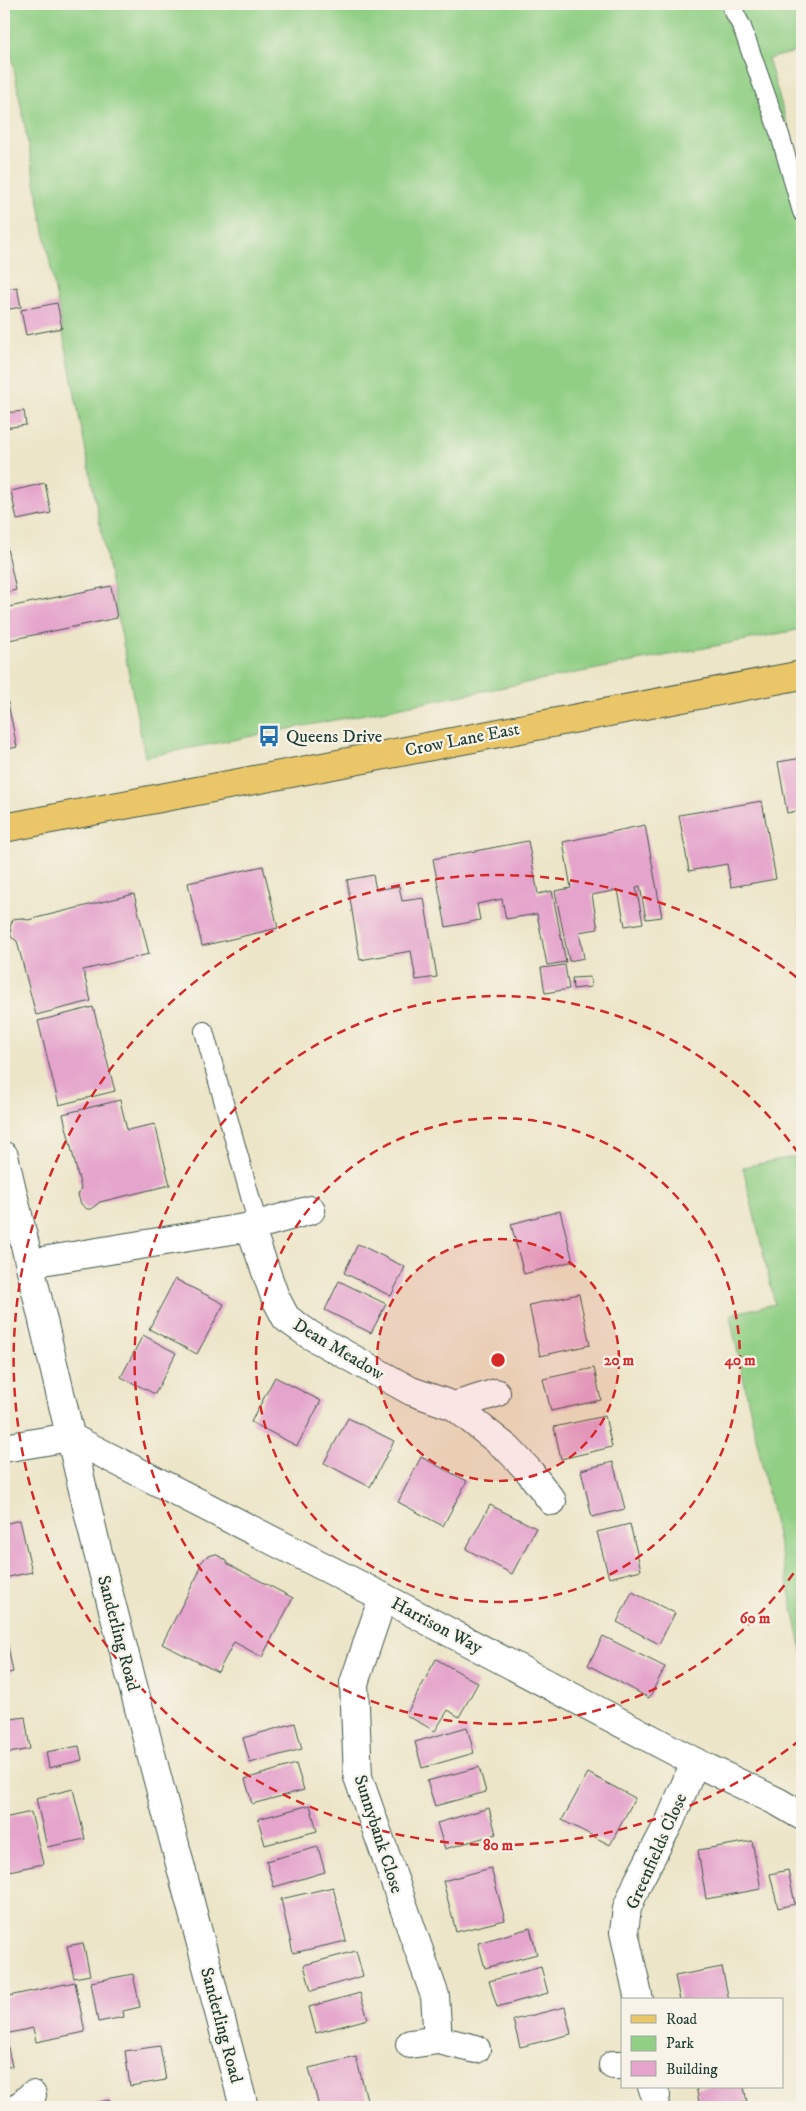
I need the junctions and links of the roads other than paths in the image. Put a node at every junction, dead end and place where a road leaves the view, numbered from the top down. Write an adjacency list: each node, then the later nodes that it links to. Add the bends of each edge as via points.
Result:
1 (730, 4): 2 (lane, via 742,27 780,135)
2 (802, 212)
3 (802, 675): 4 (main road, Crow Lane East)
4 (4, 828)
5 (204, 1031): 8 (lane)
6 (4, 1156): 9 (street, Sanderling Road)
7 (311, 1210): 8 (street)
8 (254, 1226): 9 (street); 11 (street, Dean Meadow, via 275,1297 286,1318 310,1336 411,1392)
9 (30, 1263): 12 (street, Sanderling Road)
10 (496, 1394): 11 (street)
11 (454, 1406): 14 (street, Dean Meadow, via 508,1450)
12 (70, 1437): 13 (street); 15 (street, Harrison Way); 22 (street, Sanderling Road)
13 (4, 1448)
14 (552, 1501)
15 (384, 1596): 16 (street, Harrison Way); 19 (street, Sunnybank Close, via 354,1683 358,1777 435,1996)
16 (695, 1762): 17 (street, Harrison Way); 18 (street, Greenfields Close, via 628,1908 624,1932)
17 (802, 1816)
18 (639, 1998)
19 (438, 2040): 20 (street); 21 (street)
20 (410, 2044)
21 (476, 2049)
22 (244, 2107)

